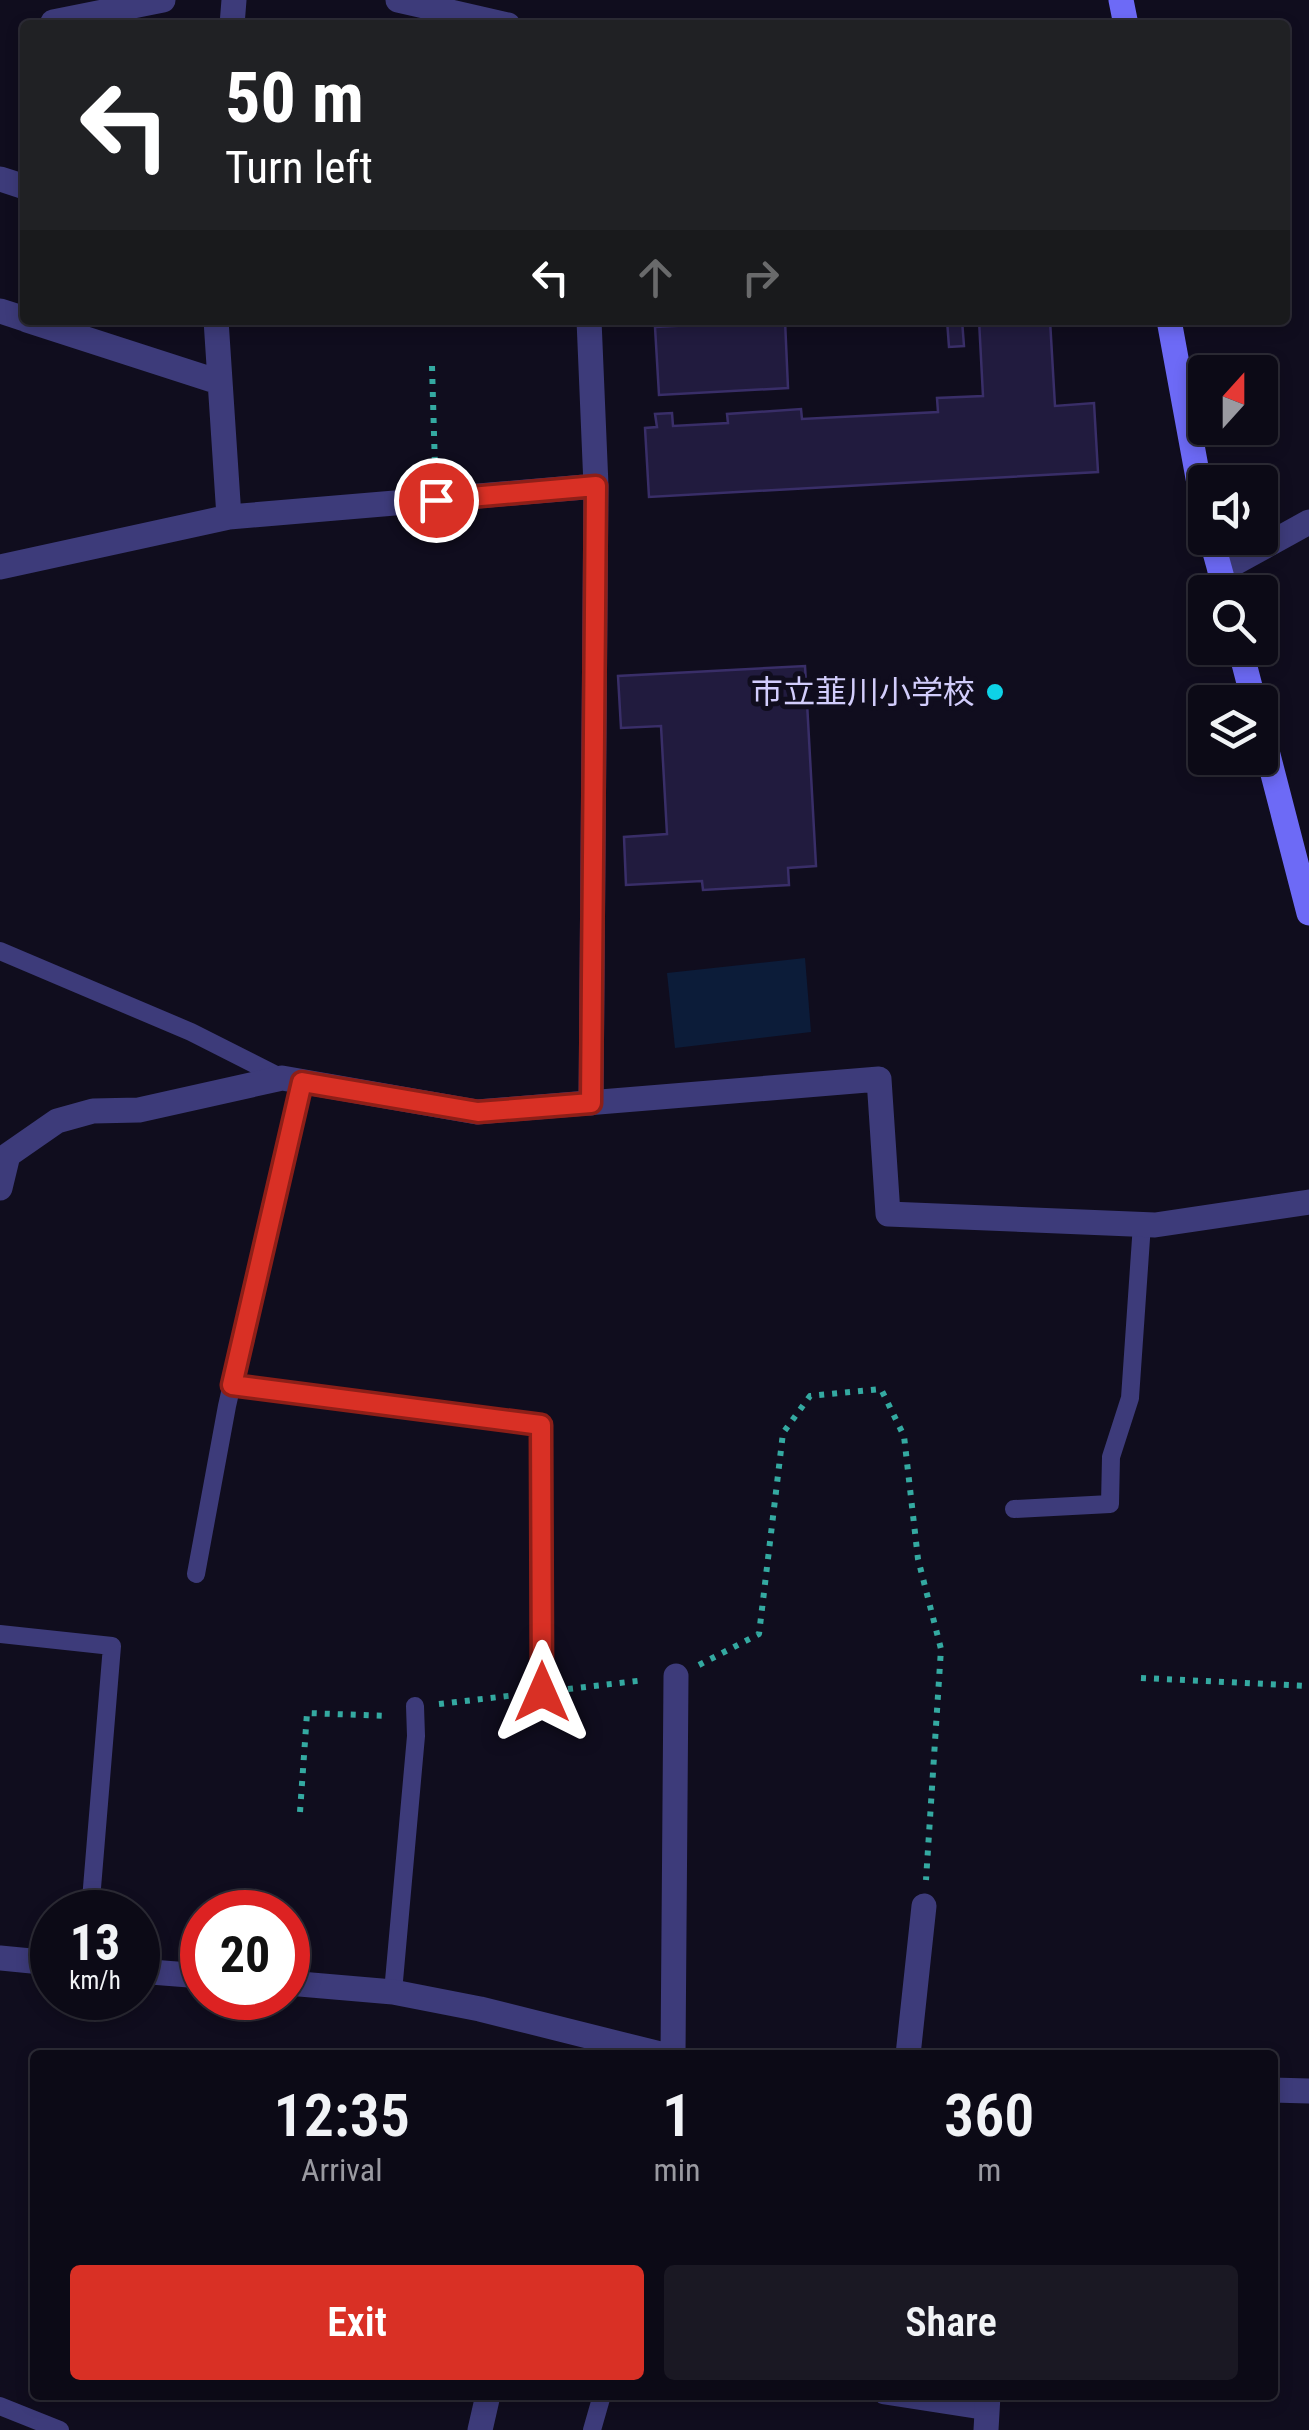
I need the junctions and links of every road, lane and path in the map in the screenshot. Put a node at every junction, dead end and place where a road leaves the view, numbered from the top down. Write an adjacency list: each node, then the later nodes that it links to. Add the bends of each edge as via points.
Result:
1 (163, 0): 3 (street)
2 (398, 0): 4 (street)
3 (63, 20)
4 (486, 20)
5 (42, 325): 10 (street)
6 (216, 325): 10 (street)
7 (590, 325): 12 (street)
8 (1171, 325): 11 (street)
9 (432, 366): 13 (path)
10 (219, 382): 14 (street)
11 (1196, 465)
12 (596, 486): 13 (street); 22 (street)
13 (436, 500): 14 (street)
14 (229, 517): 16 (street)
15 (1309, 522): 17 (street)
16 (0, 568)
17 (1233, 575)
18 (1273, 775): 19 (street)
19 (1309, 913)
20 (0, 952): 21 (lane)
21 (292, 1080): 22 (street, via 478,1112); 23 (street, via 57,1120 8,1154); 26 (lane)
22 (591, 1103): 25 (street, via 878,1079 888,1214)
23 (0, 1188)
24 (1309, 1202): 25 (street)
25 (1142, 1224): 27 (lane, via 1130,1398 1111,1458 1110,1504)
26 (232, 1385): 28 (lane); 33 (lane, via 541,1425)
27 (1014, 1509)
28 (196, 1574)
29 (0, 1634): 36 (lane, via 112,1646)
30 (676, 1676): 33 (path); 37 (path, via 759,1634 783,1433 810,1396 881,1388 904,1436 918,1559 941,1649); 44 (street)
31 (1141, 1678): 32 (path)
32 (1309, 1686)
33 (542, 1692): 34 (path)
34 (415, 1706): 35 (path, via 392,1716 307,1713); 41 (lane)
35 (300, 1812)
36 (92, 1890)
37 (924, 1906): 45 (street)
38 (0, 1958): 39 (street)
39 (30, 1961)
40 (310, 1985): 41 (street)
41 (393, 1992): 42 (street, via 480,2008)
42 (589, 2046): 43 (street)
43 (622, 2050)
44 (673, 2050)
45 (909, 2050)
46 (1278, 2090): 47 (street)
47 (1309, 2090)
48 (487, 2400): 54 (street)
49 (601, 2400): 55 (lane)
50 (914, 2400): 52 (lane)
51 (0, 2406): 53 (lane)
52 (987, 2412)
53 (60, 2430)
54 (480, 2430)
55 (592, 2430)

